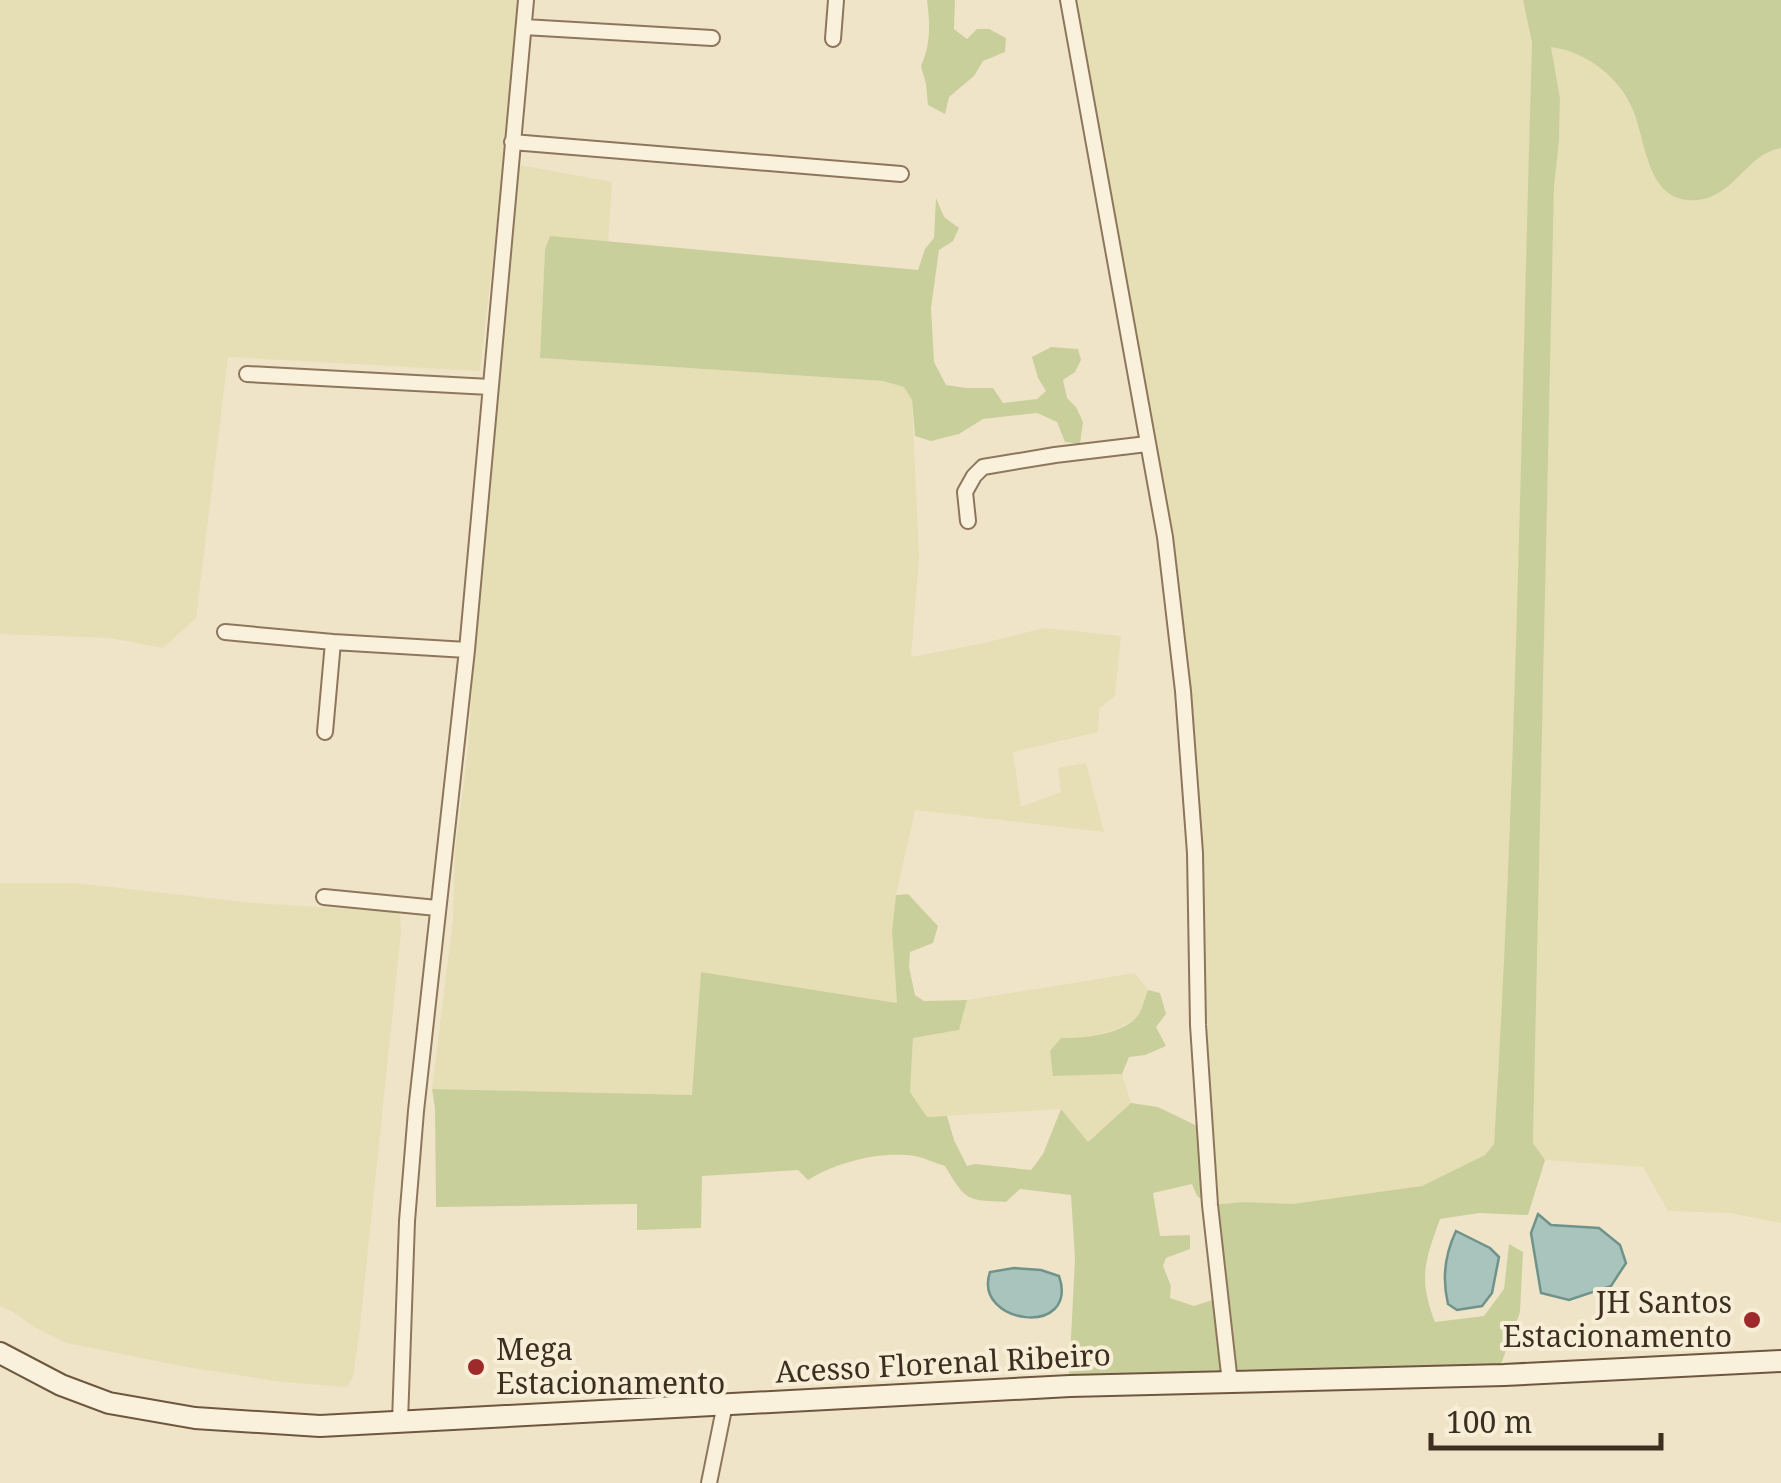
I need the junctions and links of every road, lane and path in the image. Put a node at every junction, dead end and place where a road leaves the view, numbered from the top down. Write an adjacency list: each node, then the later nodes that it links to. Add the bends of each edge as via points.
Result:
1 (526, 0): 4 (street)
2 (836, 0): 6 (street)
3 (1068, 0): 11 (street)
4 (524, 28): 5 (street); 7 (street)
5 (712, 38)
6 (834, 39)
7 (512, 142): 8 (street); 10 (street)
8 (901, 174)
9 (247, 374): 10 (street)
10 (490, 387): 15 (street)
11 (1147, 444): 12 (street, via 983,467 965,492); 21 (street, via 1184,690 1198,1026)
12 (968, 521)
13 (224, 632): 14 (street)
14 (333, 642): 15 (street); 16 (street)
15 (467, 650): 18 (street)
16 (324, 732)
17 (324, 897): 18 (street)
18 (437, 908): 23 (street, via 406,1221)
19 (0, 1353): 23 (street, Acesso Florenal Ribeiro, via 108,1404 320,1426)
20 (1781, 1361): 21 (street, Acesso Florenal Ribeiro)
21 (1230, 1383): 22 (street, Acesso Florenal Ribeiro)
22 (725, 1404): 23 (street, Acesso Florenal Ribeiro); 24 (street)
23 (400, 1422)
24 (709, 1483)

